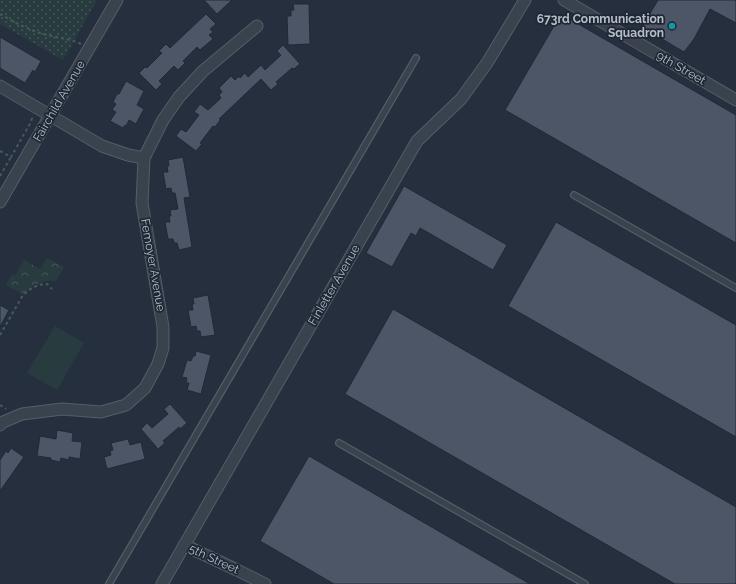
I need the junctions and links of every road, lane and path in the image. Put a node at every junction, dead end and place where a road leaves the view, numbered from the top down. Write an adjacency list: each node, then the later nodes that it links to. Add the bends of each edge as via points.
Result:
1 (117, 0): 6 (street, Fairchild Avenue)
2 (524, 0): 25 (street, Finletter Avenue, via 487,63 461,99 417,141)
3 (564, 0): 9 (street, 9th Street)
4 (0, 14): 6 (path, via 34,31 76,41)
5 (257, 26): 14 (street, Femoyer Avenue, via 204,71 179,97 163,120)
6 (89, 48): 11 (street, Fairchild Avenue)
7 (416, 58): 26 (lane)
8 (0, 86): 11 (street)
9 (736, 100)
10 (30, 114): 13 (path, via 31,122)
11 (51, 115): 14 (street, via 102,146); 17 (street, Fairchild Avenue)
12 (0, 151): 13 (path)
13 (11, 157): 15 (path)
14 (144, 158): 23 (street, Femoyer Avenue, via 142,203 163,328 163,348 158,364 145,388 126,405 100,412 62,409 22,414)
15 (0, 176)
16 (574, 195): 18 (lane)
17 (0, 202)
18 (736, 288)
19 (52, 289): 20 (path, via 47,284 41,284 23,295)
20 (0, 335)
21 (0, 406): 22 (path)
22 (7, 409)
23 (1, 422)
24 (339, 443): 29 (lane)
25 (184, 545): 27 (street, Finletter Avenue); 28 (street, 5th Street)
26 (109, 584)
27 (162, 584)
28 (265, 584)
29 (585, 584)

